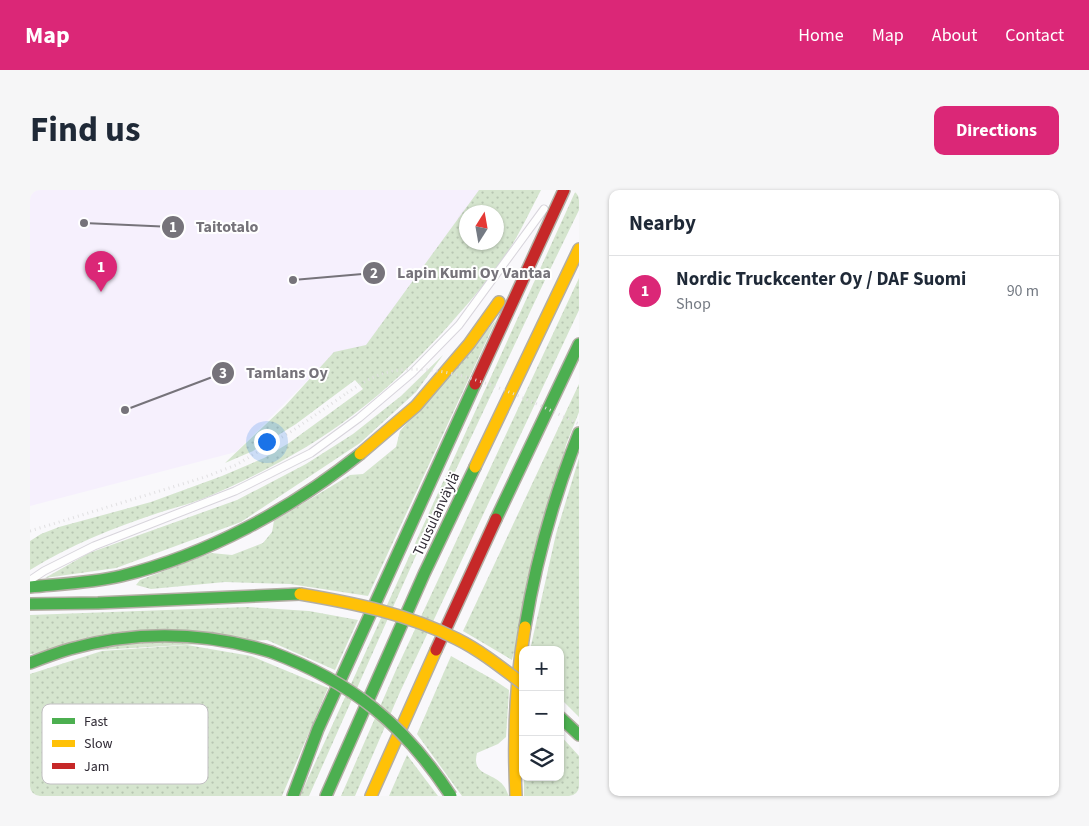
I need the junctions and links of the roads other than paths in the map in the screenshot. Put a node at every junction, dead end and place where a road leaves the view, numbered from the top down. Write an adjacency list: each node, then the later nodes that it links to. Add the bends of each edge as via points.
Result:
1 (557, 190): 3 (lane)
2 (564, 190): 5 (highway)
3 (551, 198)
4 (545, 206): 9 (lane, via 460,325 412,373 311,453 235,491 94,546)
5 (549, 222): 10 (highway, via 482,329 412,410 318,485 266,517 185,554 130,574); 16 (highway, via 318,728)
6 (579, 248): 17 (highway, Tuusulanväylä, via 424,574)
7 (579, 344): 18 (highway)
8 (579, 433): 20 (highway, via 558,488 535,571 519,671 514,772)
9 (30, 580)
10 (30, 587)
11 (30, 604): 13 (highway, bridge, via 300,594 354,603 408,618 458,639)
12 (30, 663): 19 (highway, bridge, via 68,649 159,635 191,635 252,645 318,672 383,715 410,742)
13 (519, 681)
14 (564, 721): 15 (highway)
15 (579, 735)
16 (293, 796)
17 (326, 796)
18 (371, 796)
19 (451, 796)
20 (516, 796)

